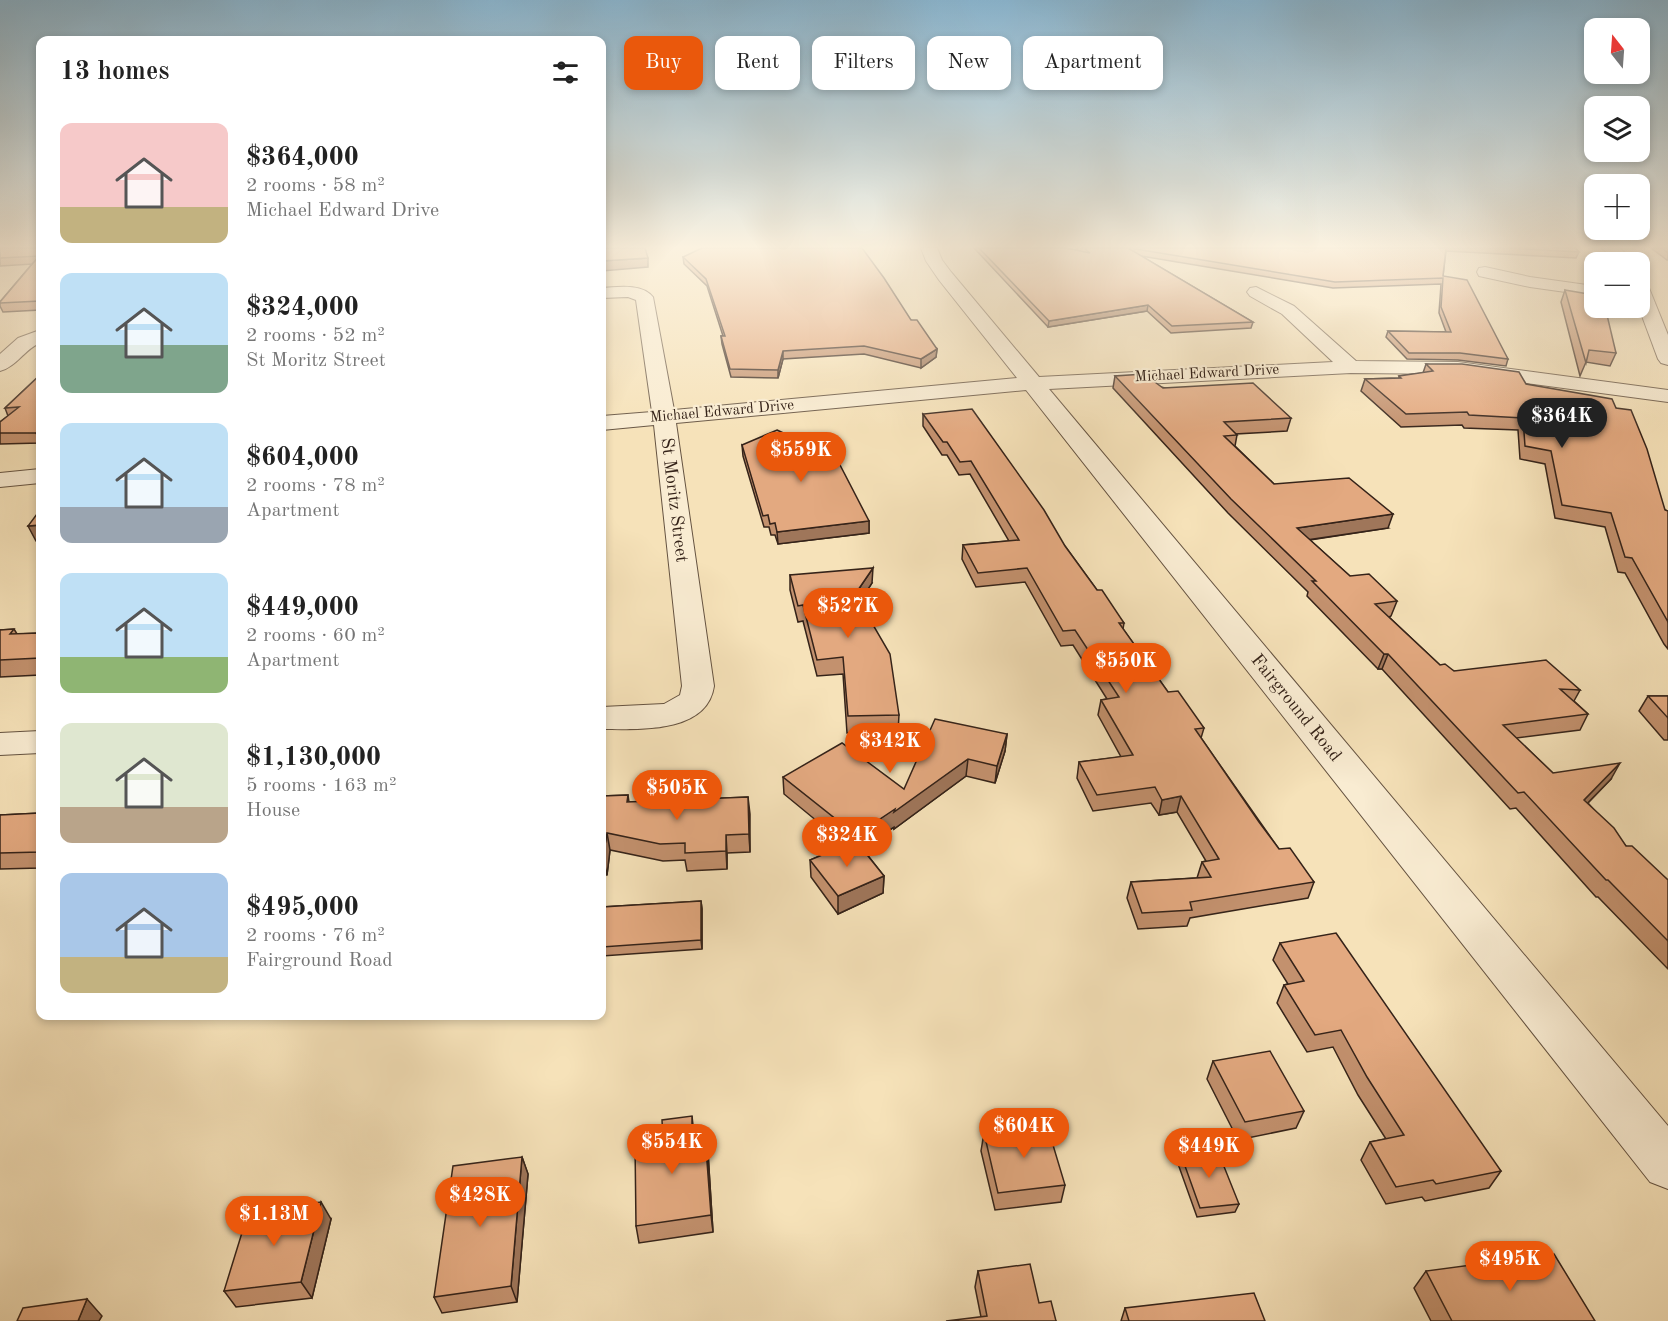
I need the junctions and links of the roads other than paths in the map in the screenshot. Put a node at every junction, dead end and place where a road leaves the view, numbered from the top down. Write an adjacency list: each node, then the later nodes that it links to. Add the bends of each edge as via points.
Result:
1 (646, 310): 11 (street, St Moritz Street)
2 (973, 310): 9 (street, Fairground Road)
3 (1287, 310): 8 (street)
4 (1650, 310): 6 (street)
5 (36, 337): 7 (street)
6 (1668, 359)
7 (0, 365)
8 (1351, 368): 9 (street, Michael Edward Drive); 10 (street, Michael Edward Drive, via 1458,368)
9 (1034, 384): 11 (street, Michael Edward Drive); 18 (street, Fairground Road)
10 (1668, 396)
11 (664, 418): 12 (street, Michael Edward Drive); 15 (street, St Moritz Street, via 698,686 695,699 686,708 661,715)
12 (606, 423)
13 (36, 476): 14 (street)
14 (0, 480)
15 (606, 718)
16 (36, 742): 17 (street)
17 (0, 744)
18 (1668, 1165)

